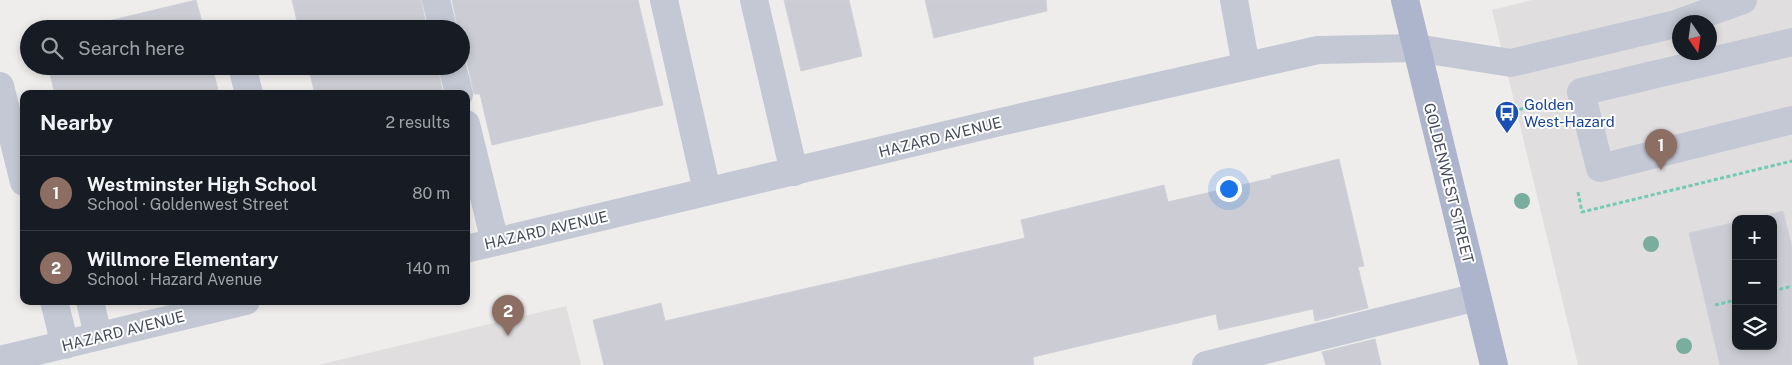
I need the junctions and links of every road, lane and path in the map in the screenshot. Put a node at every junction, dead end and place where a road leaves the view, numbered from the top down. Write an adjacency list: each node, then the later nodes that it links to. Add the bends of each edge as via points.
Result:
1 (436, 0): 8 (street)
2 (664, 0): 22 (street)
3 (754, 0): 21 (street)
4 (1234, 0): 12 (street)
5 (1405, 0): 11 (main road, GOLDENWEST STREET)
6 (1743, 0): 7 (street, HAZARD AVENUE)
7 (1702, 15)
8 (441, 20)
9 (1672, 25): 11 (street, HAZARD AVENUE, via 1511,63)
10 (1792, 42): 18 (street, via 1581,92 1600,168)
11 (1416, 48): 12 (street, HAZARD AVENUE, via 1318,50); 27 (main road, GOLDENWEST STREET)
12 (1246, 66): 21 (street, HAZARD AVENUE)
13 (244, 75): 16 (street)
14 (454, 75): 17 (street)
15 (0, 86): 20 (street)
16 (248, 90)
17 (458, 90)
18 (1792, 120)
19 (470, 141): 23 (street)
20 (20, 166)
21 (794, 172): 22 (street, HAZARD AVENUE)
22 (707, 191): 23 (street, HAZARD AVENUE)
23 (494, 242): 24 (street, HAZARD AVENUE)
24 (470, 248)
25 (1792, 286): 26 (path)
26 (1777, 290)
27 (1477, 297): 36 (street); 37 (main road, GOLDENWEST STREET)
28 (1732, 301): 32 (path)
29 (55, 305): 34 (street)
30 (91, 305): 33 (street)
31 (229, 305): 33 (street, HAZARD AVENUE)
32 (1715, 306)
33 (98, 336): 34 (street, HAZARD AVENUE)
34 (65, 345): 35 (street, HAZARD AVENUE)
35 (0, 360)
36 (1206, 365)
37 (1494, 365)

